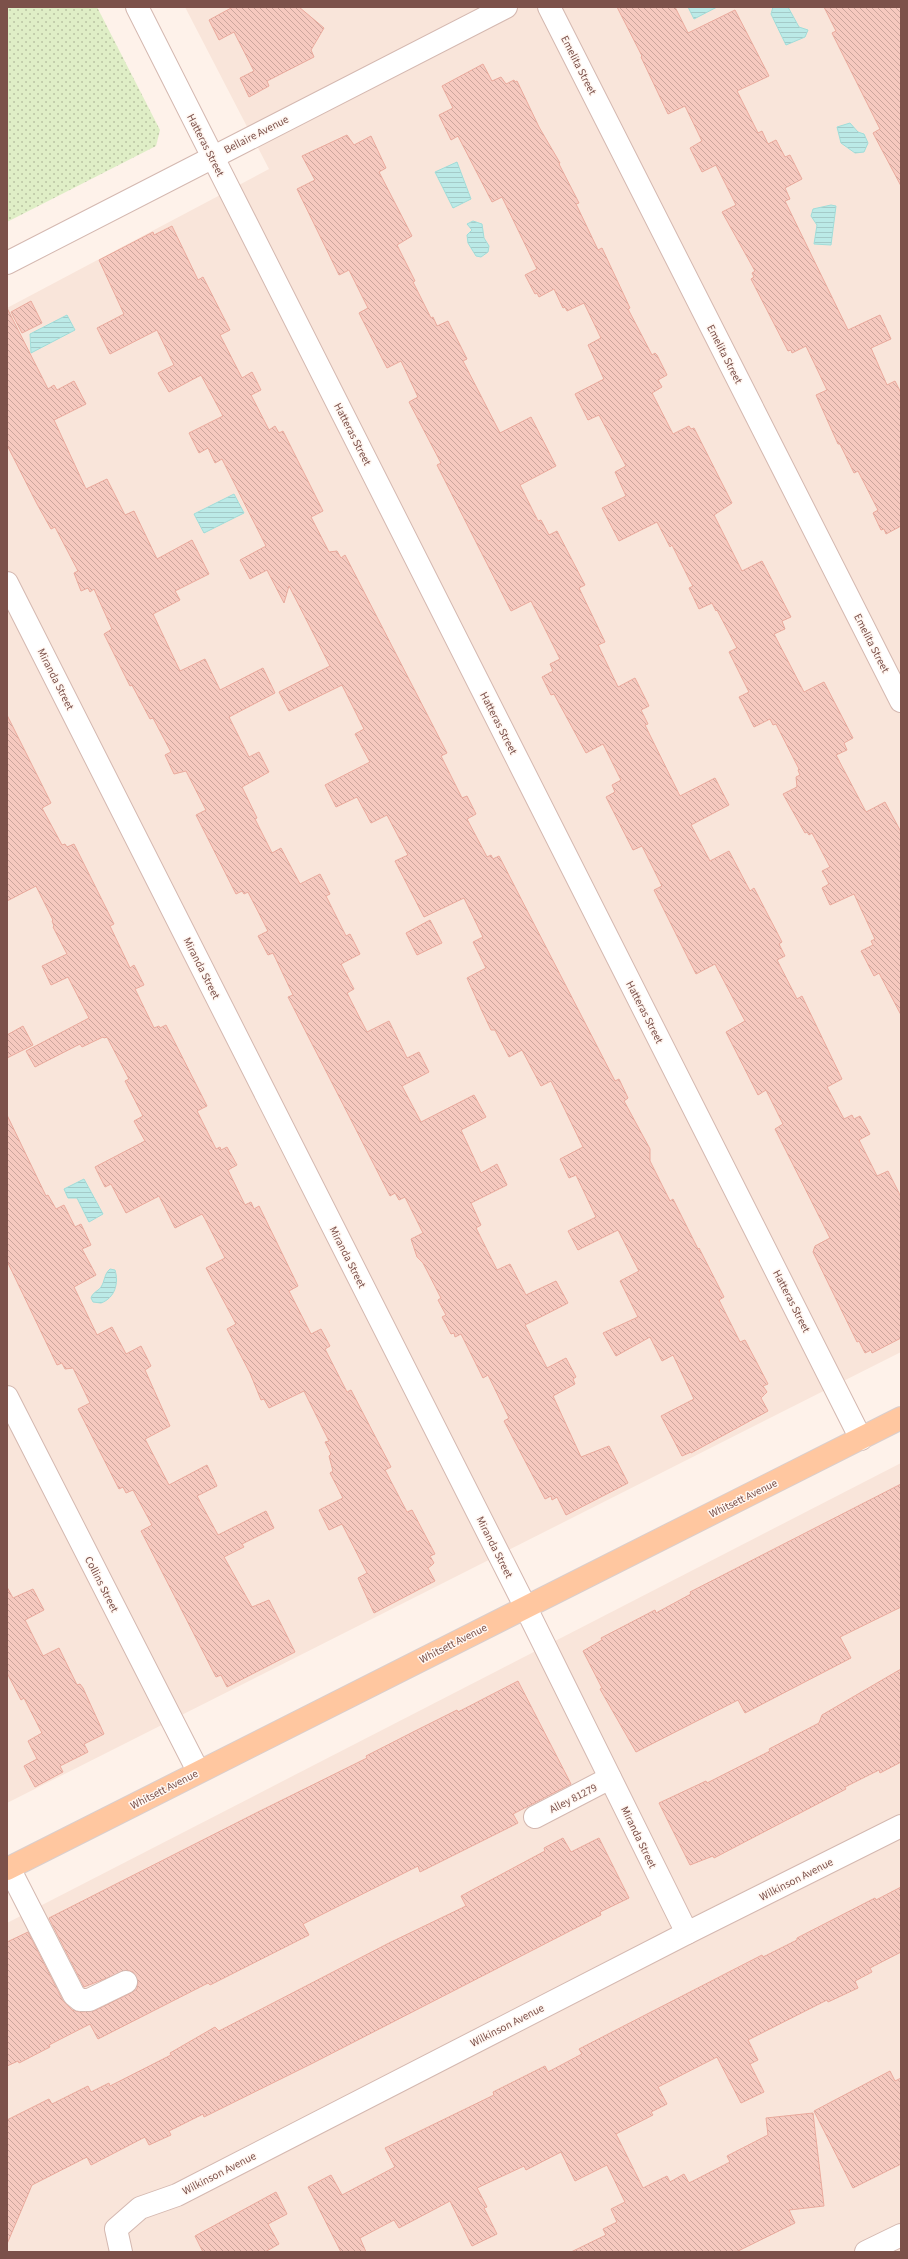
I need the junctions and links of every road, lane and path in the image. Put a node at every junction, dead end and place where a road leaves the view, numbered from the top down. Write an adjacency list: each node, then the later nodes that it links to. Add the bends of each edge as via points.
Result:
1 (137, 7): 4 (street, Hatteras Street)
2 (506, 7): 4 (street, Bellaire Avenue)
3 (549, 7): 7 (street, Emelita Street)
4 (212, 156): 5 (street, Bellaire Avenue); 10 (street, Hatteras Street)
5 (7, 263)
6 (7, 583): 11 (street, Miranda Street)
7 (901, 701)
8 (7, 1397): 12 (street, Collins Street)
9 (901, 1418): 10 (main road, Whitsett Avenue)
10 (862, 1439): 11 (main road, Whitsett Avenue)
11 (525, 1606): 12 (main road, Whitsett Avenue); 13 (street, Miranda Street)
12 (198, 1771): 16 (main road, Whitsett Avenue)
13 (610, 1778): 14 (street, Alley 81279); 17 (street, Miranda Street)
14 (535, 1817)
15 (901, 1826): 17 (street, Wilkinson Avenue)
16 (8, 1869): 18 (street, via 74,1995 80,2000 89,2000)
17 (687, 1933): 20 (street, Wilkinson Avenue, via 177,2195 140,2208 116,2229)
18 (126, 1982)
19 (901, 2235): 21 (street)
20 (121, 2252)
21 (866, 2252)

